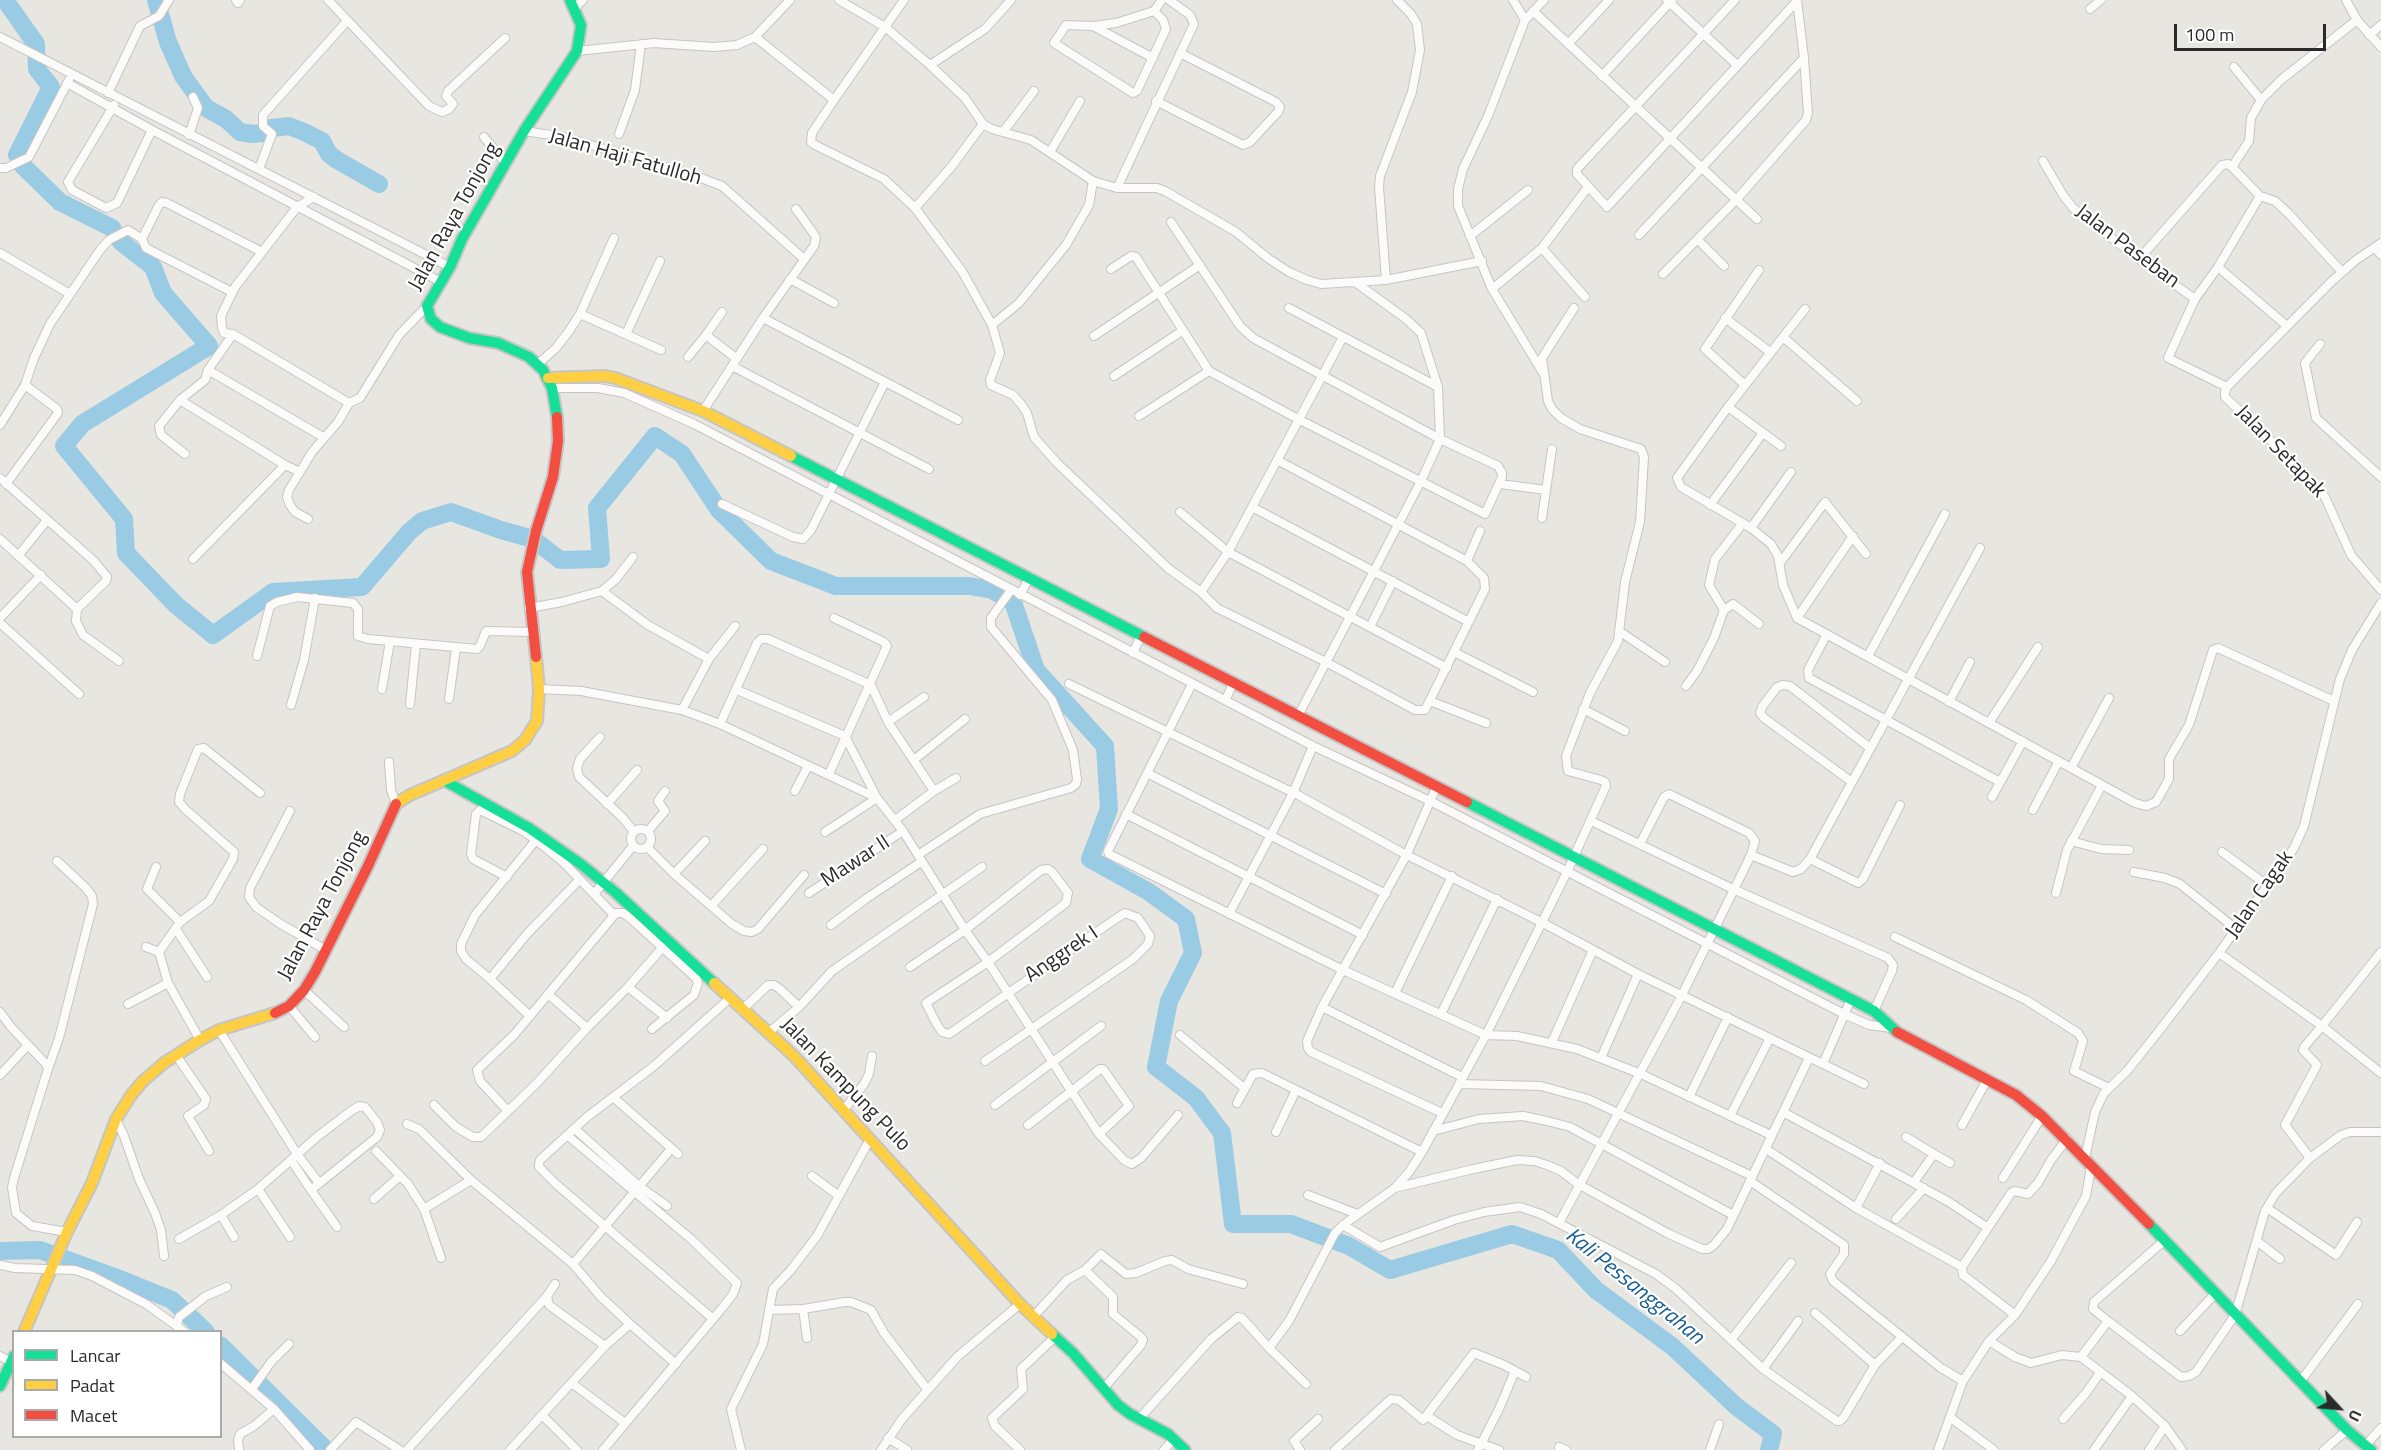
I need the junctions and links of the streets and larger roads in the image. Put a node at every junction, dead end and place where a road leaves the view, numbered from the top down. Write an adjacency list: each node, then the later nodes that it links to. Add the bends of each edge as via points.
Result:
1 (169, 0): 47 (street, via 159,16 140,26)
2 (328, 0): 24 (street)
3 (790, 0): 31 (street)
4 (839, 0): 27 (street)
5 (904, 0): 27 (street)
6 (1011, 0): 40 (street, via 985,29)
7 (1162, 0): 20 (street)
8 (1170, 0): 37 (street, via 1194,20)
9 (1397, 0): 106 (street, via 1417,24 1420,50 1412,92 1380,176)
10 (1513, 0): 22 (street)
11 (1544, 0): 21 (street)
12 (1609, 0): 34 (street)
13 (1735, 0): 28 (street)
14 (1797, 0): 39 (street); 41 (street)
15 (2101, 0): 19 (street)
16 (2346, 0): 23 (street)
17 (1670, 1): 28 (street); 44 (street)
18 (576, 3): 36 (street, Jalan Raya Tonjong, via 581,33)
19 (2090, 9)
20 (1154, 11): 26 (street); 38 (street, via 1166,29)
21 (1533, 11): 22 (street); 34 (street)
22 (1525, 20): 83 (street, via 1460,179 1458,206)
23 (2357, 20): 29 (street); 51 (street)
24 (347, 21): 32 (street, via 429,106 442,112 453,104 446,96 447,91); 70 (street, via 266,110 262,122 272,134)
25 (2381, 25): 29 (street)
26 (1093, 26): 38 (street); 38 (street, via 1066,25 1054,43 1133,93)
27 (885, 27): 40 (street); 50 (street)
28 (1703, 33): 41 (street); 55 (street)
29 (2369, 35): 35 (street)
30 (0, 37): 43 (street)
31 (755, 37): 33 (street, via 737,45 714,47); 50 (street)
32 (506, 38)
33 (641, 44): 36 (street); 60 (street, via 634,90)
34 (1568, 44): 44 (street)
35 (2381, 47)
36 (577, 51): 57 (street, Jalan Raya Tonjong)
37 (1180, 53): 53 (street); 53 (street, via 1276,102 1278,112 1243,145)
38 (1153, 58)
39 (1804, 58): 67 (street); 77 (street, via 1806,120)
40 (930, 65): 56 (street, via 965,98)
41 (1737, 65): 63 (street)
42 (2234, 67): 51 (street)
43 (72, 75): 45 (street); 47 (street)
44 (1602, 76): 55 (street)
45 (67, 83): 54 (street); 69 (street, via 28,158)
46 (1034, 91): 59 (street)
47 (108, 93): 49 (street)
48 (193, 96): 61 (street, via 198,108)
49 (118, 98): 54 (street); 61 (street)
50 (834, 100): 79 (street, via 812,133 811,141 879,176)
51 (2261, 100): 68 (street, via 2251,118 2248,141)
52 (1080, 101): 64 (street)
53 (1156, 101): 73 (street)
54 (112, 107): 58 (street); 58 (street, via 68,182 72,190 106,208 117,203)
55 (1635, 107): 63 (street); 72 (street, via 1577,169)
56 (983, 124): 59 (street); 79 (street)
57 (526, 128): 66 (street, Jalan Raya Tonjong); 93 (street, Jalan Haji Fatulloh, via 722,186)
58 (152, 130): 78 (street)
59 (1003, 132): 64 (street, via 1031,140)
60 (619, 134)
61 (189, 135): 70 (street)
62 (484, 137): 66 (street)
63 (1669, 139): 67 (street); 72 (street, via 1607,207)
64 (1050, 152): 71 (street)
65 (2043, 160): 94 (street, Jalan Paseban, via 2073,208)
66 (506, 164): 99 (street, Jalan Raya Tonjong)
67 (1704, 167): 77 (street); 84 (street)
68 (2232, 167): 75 (street); 94 (street, via 2222,165)
69 (3, 168)
70 (259, 170): 76 (street)
71 (1093, 182): 73 (street); 124 (street, via 1089,205 1066,245 1018,303)
72 (1588, 187): 89 (street)
73 (1117, 188): 108 (street, via 1165,191 1307,280 1321,284)
74 (1528, 190): 83 (street)
75 (2260, 196): 100 (street, Jalan Paseban); 103 (street, via 2274,201 2289,214)
76 (314, 197): 78 (street); 99 (street)
77 (1737, 199): 81 (street); 87 (street)
78 (297, 207): 90 (street); 107 (street)
79 (915, 208): 124 (street, via 962,271)
80 (796, 209): 93 (street, via 816,238)
81 (1756, 219)
82 (1171, 222): 97 (street)
83 (1470, 236): 96 (street)
84 (1639, 236)
85 (614, 238): 121 (street)
86 (142, 239): 90 (street, via 162,202); 110 (street, via 146,248); 111 (street, via 128,230 109,240)
87 (1698, 240): 98 (street); 104 (street)
88 (2378, 246): 92 (street); 103 (street, Jalan Setapak)
89 (1542, 248): 109 (street); 113 (street)
90 (262, 252): 110 (street)
91 (0, 253): 111 (street)
92 (2381, 255)
93 (804, 259): 105 (street)
94 (2139, 259): 114 (street, Jalan Paseban)
95 (660, 261): 128 (street)
96 (1482, 261): 106 (street); 109 (street)
97 (1200, 265): 112 (street); 143 (street, via 1246,332)
98 (1724, 266)
99 (450, 267): 107 (street, Jalan Raya Tonjong)
100 (2218, 267): 114 (street, Jalan Paseban); 125 (street)
101 (1112, 269): 112 (street, via 1131,256 1136,257)
102 (1759, 270): 123 (street)
103 (2342, 272): 125 (street, Jalan Setapak)
104 (1663, 274)
105 (790, 279): 115 (street); 122 (street)
106 (1386, 280): 108 (street)
107 (441, 282): 116 (street, Jalan Raya Tonjong)
108 (1355, 282): 148 (street, via 1415,326 1425,342)
109 (1492, 289): 141 (street)
110 (232, 292): 127 (street, via 221,316 224,333)
111 (70, 294): 146 (street, via 50,324)
112 (1159, 294): 126 (street); 130 (street)
113 (1585, 297)
114 (2195, 299): 149 (street, Jalan Paseban, via 2168,358)
115 (834, 303)
116 (427, 306): 138 (street, Jalan Raya Tonjong, via 431,319 440,327 507,346); 152 (street, via 399,335 360,398)
117 (1288, 308): 131 (street)
118 (1574, 308): 141 (street, via 1542,358)
119 (1805, 309): 132 (street)
120 (722, 312): 129 (street)
121 (580, 314): 128 (street); 138 (street, via 561,343)
122 (763, 318): 137 (street); 144 (street)
123 (1725, 318): 135 (street); 147 (street, via 1705,350)
124 (992, 325): 206 (street, via 1000,353 990,380 992,385 1021,404 1034,437 1057,463 1169,568)
125 (2287, 326): 149 (street, Jalan Setapak)
126 (1182, 331): 140 (street); 142 (street)
127 (233, 334): 139 (street); 152 (street)
128 (626, 334): 134 (street)
129 (705, 335): 136 (street); 137 (street)
130 (1094, 336)
131 (1342, 337): 143 (street); 148 (street)
132 (1783, 337): 135 (street); 151 (street)
133 (2320, 344): 171 (street, via 2305,363 2316,418)
134 (661, 350)
135 (1770, 352): 147 (street)
136 (688, 357)
137 (734, 363): 154 (street); 159 (street)
138 (538, 364): 145 (street, Jalan Raya Tonjong)
139 (208, 370): 150 (street, via 205,380); 161 (street)
140 (1209, 371): 155 (street); 156 (street)
141 (1544, 374): 222 (street, via 1548,401 1561,418 1580,429 1641,449 1644,457 1640,522 1624,588)
142 (1114, 376)
143 (1322, 376): 156 (street); 162 (street)
144 (885, 382): 157 (street); 159 (street)
145 (550, 383): 154 (street, via 615,378); 177 (street, via 624,393 694,424); 210 (street, Jalan Raya Tonjong, via 558,441 553,477 527,572)
146 (25, 385): 158 (street); 173 (street, via 58,413)
147 (1744, 385): 153 (street)
148 (1438, 387): 162 (street)
149 (2227, 387): 203 (street, Jalan Setapak, via 2225,397 2325,497 2351,555)
150 (180, 400): 165 (street, via 159,431); 167 (street)
151 (1857, 401)
152 (349, 403): 161 (street, via 338,423)
153 (1728, 407): 160 (street); 179 (street, via 1677,478 1682,487)
154 (703, 411): 172 (street)
155 (1139, 416)
156 (1298, 419): 166 (street); 174 (street)
157 (958, 420)
158 (0, 424)
159 (858, 432): 168 (street); 172 (street)
160 (1763, 433): 163 (street); 179 (street)
161 (323, 437): 169 (street)
162 (1440, 439): 174 (street); 175 (street, via 1498,466 1502,473)
163 (1781, 446)
164 (1552, 449): 176 (street)
165 (185, 454)
166 (1277, 460): 180 (street); 186 (street)
167 (285, 465): 169 (street); 196 (street)
168 (928, 469)
169 (300, 472): 184 (street, via 287,500 295,512)
170 (1791, 472): 187 (street)
171 (2381, 477)
172 (835, 478): 177 (street); 201 (street)
173 (3, 481): 185 (street)
174 (1421, 481): 175 (street, via 1485,514); 186 (street)
175 (1500, 484): 176 (street)
176 (1546, 490): 183 (street)
177 (827, 495): 178 (street, via 811,530 798,539); 205 (street)
178 (722, 504)
179 (1710, 504): 187 (street)
180 (1252, 507): 192 (street); 199 (street)
181 (1180, 512): 192 (street)
182 (1945, 514): 233 (street)
183 (1542, 518)
184 (308, 519)
185 (47, 520): 194 (street); 211 (street, via 107,577)
186 (1398, 525): 197 (street); 199 (street)
187 (1747, 526): 198 (street, via 1771,544); 212 (street, via 1727,542 1715,560 1709,585)
188 (1480, 531): 197 (street)
189 (1853, 536): 193 (street); 198 (street, via 1825,502); 216 (street)
190 (0, 539): 194 (street)
191 (1980, 548): 240 (street)
192 (1228, 552): 206 (street); 213 (street)
193 (1866, 554)
194 (18, 556): 200 (street)
195 (633, 558): 204 (street)
196 (193, 559)
197 (1467, 561): 217 (street, via 1486,585)
198 (1780, 563): 216 (street, via 1783,585)
199 (1374, 571): 202 (street); 213 (street)
200 (41, 575): 211 (street); 214 (street)
201 (1029, 578): 207 (street); 225 (street)
202 (1393, 581): 217 (street); 221 (street)
203 (2381, 590)
204 (602, 591): 210 (street); 234 (street, via 648,624)
205 (1009, 591): 207 (street); 323 (street, via 991,618 991,627 1052,700 1073,750 1076,784 980,814)
206 (1201, 592): 236 (street, via 1227,614)
207 (1020, 595): 231 (street)
208 (315, 598): 226 (street, via 353,603 358,609 358,636); 232 (street, via 289,598 272,604); 259 (street)
209 (2381, 603): 256 (street, Jalan Cagak, via 2352,650)
210 (529, 608): 223 (street)
211 (77, 609): 235 (street, via 76,621 83,634)
212 (1724, 610): 219 (street, via 1733,604); 245 (street, via 1714,638)
213 (1350, 617): 221 (street); 236 (street)
214 (0, 618)
215 (834, 618): 244 (street, via 886,644)
216 (1797, 618): 224 (street)
217 (1469, 622): 230 (street)
218 (0, 623): 250 (street)
219 (1759, 624)
220 (735, 627): 234 (street)
221 (1370, 627): 239 (street)
222 (1619, 631): 237 (street); 260 (street, via 1618,641)
223 (533, 632): 229 (street, via 486,631 479,649); 247 (street)
224 (1827, 634): 233 (street); 264 (street, via 1808,670 1809,678)
225 (1141, 636): 231 (street); 241 (street)
226 (390, 641): 227 (street); 246 (street)
227 (416, 644): 229 (street); 258 (street)
228 (2038, 647): 267 (street)
229 (456, 648): 253 (street)
230 (1454, 652): 239 (street); 249 (street)
231 (1133, 653): 243 (street)
232 (257, 656)
233 (1868, 656): 240 (street)
234 (709, 659): 261 (street)
235 (119, 662)
236 (1326, 662): 255 (street, via 1416,710 1425,711); 262 (street)
237 (1665, 662)
238 (1970, 662): 257 (street)
239 (1447, 668): 255 (street)
240 (1908, 679): 257 (street); 264 (street)
241 (1233, 683): 254 (street); 262 (street)
242 (1069, 684): 270 (street)
243 (1192, 684): 254 (street); 270 (street)
244 (871, 686): 248 (street, via 761,639); 265 (street); 271 (street)
245 (1686, 686)
246 (382, 689)
247 (539, 689): 261 (street, via 581,691); 285 (street, via 537,721 525,740 512,751)
248 (737, 690): 268 (street); 271 (street)
249 (1533, 693)
250 (79, 694)
251 (924, 697): 265 (street)
252 (2109, 698): 280 (street)
253 (449, 699)
254 (1226, 699): 274 (street)
255 (1430, 701): 266 (street)
256 (2334, 701): 288 (street, via 2218,648 2213,650 2189,725 2169,759 2169,779 2161,796 2146,806); 337 (street, Jalan Cagak, via 2304,826)
257 (1949, 702): 267 (street)
258 (410, 704)
259 (291, 705)
260 (1583, 709): 269 (street); 305 (street, via 1566,756 1566,767 1570,773 1605,782)
261 (682, 710): 268 (street)
262 (1298, 716): 289 (street)
263 (965, 719): 276 (street)
264 (1886, 720): 275 (street); 287 (street)
265 (888, 722): 276 (street)
266 (1486, 723)
267 (1989, 723): 273 (street)
268 (720, 724): 279 (street)
269 (1624, 730)
270 (1168, 732): 282 (street); 294 (street)
271 (845, 736): 283 (street); 296 (street)
272 (600, 737): 299 (street, via 577,768 579,777)
273 (2023, 741): 277 (street); 287 (street)
274 (1313, 746): 294 (street); 297 (street)
275 (1870, 748): 286 (street); 286 (street, via 1786,685 1777,687 1762,707 1760,714 1764,718)
276 (915, 759): 292 (street)
277 (2059, 761): 280 (street); 301 (street)
278 (389, 762): 298 (street)
279 (808, 766): 283 (street); 291 (street)
280 (2071, 768): 288 (street)
281 (637, 770): 299 (street)
282 (1147, 772): 303 (street); 310 (street)
283 (829, 774): 296 (street)
284 (956, 778): 292 (street)
285 (445, 781): 298 (street); 336 (street, Jalan Kampung Pulo, via 529,828)
286 (1852, 782): 324 (street)
287 (2000, 782): 295 (street)
288 (2102, 785): 313 (street)
289 (1436, 788): 297 (street); 322 (street)
290 (665, 791): 306 (street, via 658,801 665,811)
291 (795, 791)
292 (934, 791): 304 (street)
293 (260, 793): 350 (street, via 209,750 198,749 179,802 234,852 209,901)
294 (1293, 793): 310 (street); 320 (street)
295 (1992, 797)
296 (877, 798): 304 (street); 309 (street)
297 (1430, 801): 320 (street); 328 (street)
298 (396, 804): 359 (street, Jalan Raya Tonjong)
299 (607, 804): 308 (street)
300 (1900, 804): 324 (street, via 1858,884)
301 (2033, 810)
302 (290, 811): 359 (street, via 249,897 279,923)
303 (1126, 814): 334 (street); 346 (street, via 1109,854)
304 (895, 820): 307 (street)
305 (1591, 821): 314 (street); 322 (street)
306 (648, 831): 308 (street); 316 (street, via 651,839)
307 (903, 831): 323 (street); 339 (street, Mawar II)
308 (633, 832): 315 (street)
309 (825, 832)
310 (1271, 835): 334 (street); 343 (street)
311 (536, 840): 333 (street); 333 (street, via 483,811 478,812 473,859); 335 (street)
312 (705, 841): 330 (street)
313 (2071, 841): 318 (street, via 2101,849); 340 (street)
314 (1640, 844): 321 (street, via 1669,794 1752,835); 338 (street)
315 (633, 846): 316 (street); 336 (street)
316 (647, 847): 330 (street)
317 (763, 849): 345 (street)
318 (2129, 850)
319 (2222, 852): 337 (street)
320 (1407, 854): 332 (street); 343 (street)
321 (1752, 855): 324 (street, via 1793,872); 338 (street)
322 (1574, 858): 328 (street); 353 (street)
323 (920, 859): 342 (street); 349 (street)
324 (1810, 859)
325 (57, 861): 414 (street, via 86,888 93,904)
326 (156, 867): 350 (street, via 147,889)
327 (982, 867): 342 (street)
328 (1567, 872): 348 (street); 356 (street)
329 (2134, 872): 351 (street, via 2180,884)
330 (674, 874): 345 (street)
331 (804, 875): 345 (street, via 752,932 732,924)
332 (1452, 876): 344 (street); 374 (street)
333 (507, 877): 369 (street, via 476,915 461,944 466,959)
334 (1249, 877): 346 (street); 354 (street)
335 (579, 880): 341 (street); 369 (street)
336 (604, 883): 341 (street); 377 (street, Jalan Kampung Pulo)
337 (2268, 886): 351 (street, Jalan Cagak)
338 (1733, 889): 353 (street); 384 (street, via 1888,958 1892,970)
339 (809, 893)
340 (2056, 893)
341 (594, 894): 347 (street)
342 (942, 894): 352 (street); 381 (street, via 832,971)
343 (1386, 894): 354 (street)
344 (1497, 899): 348 (street); 386 (street)
345 (712, 905)
346 (1229, 914): 366 (street)
347 (614, 915): 357 (street, via 623,913); 375 (street)
348 (1543, 922): 360 (street); 401 (street)
349 (831, 925)
350 (178, 926): 361 (street); 368 (street)
351 (2236, 929): 363 (street, Jalan Cagak)
352 (964, 930): 364 (street); 364 (street, via 1041,870 1048,869 1057,877 1068,893 1066,903); 365 (street)
353 (1713, 930): 356 (street); 378 (street)
354 (1363, 935): 366 (street)
355 (1895, 937): 422 (street, via 2026,1000 2078,1033 2083,1041 2074,1071)
356 (1706, 944): 376 (street); 387 (street)
357 (663, 947): 371 (street); 390 (street, via 698,983 694,995)
358 (146, 948): 361 (street)
359 (326, 950): 372 (street, Jalan Raya Tonjong)
360 (1593, 950): 367 (street); 405 (street)
361 (159, 952): 370 (street)
362 (2381, 952): 392 (street)
363 (2219, 953): 392 (street); 422 (street, Jalan Cagak, via 2141,1054)
364 (988, 962): 373 (street); 373 (street, Anggrek I, via 926,1003 936,1023 949,1034)
365 (910, 967)
366 (1343, 970): 374 (street); 382 (street)
367 (1638, 974): 376 (street); 409 (street)
368 (207, 977)
369 (490, 979): 388 (street)
370 (168, 983): 379 (street); 404 (street)
371 (628, 987): 390 (street); 394 (street)
372 (304, 990): 380 (street, Jalan Raya Tonjong); 393 (street)
373 (1007, 992): 398 (street); 398 (street, Anggrek I, via 1125,914 1138,918 1150,936 1148,944 1133,959)
374 (1395, 993): 386 (street)
375 (548, 994): 388 (street); 394 (street)
376 (1682, 995): 389 (street); 416 (street)
377 (730, 998): 383 (street, Jalan Kampung Pulo); 425 (street)
378 (1851, 999): 384 (street); 387 (street)
379 (128, 1004)
380 (289, 1006): 397 (street, Jalan Raya Tonjong); 402 (street)
381 (799, 1007): 383 (street, via 780,989 768,985); 399 (street)
382 (1322, 1007): 418 (street); 434 (street, via 1307,1041 1311,1052)
383 (742, 1010): 399 (street, Jalan Kampung Pulo)
384 (1874, 1011): 396 (street)
385 (0, 1012): 406 (street)
386 (1441, 1014): 401 (street)
387 (1844, 1014): 396 (street, via 1869,1025); 413 (street)
388 (530, 1016): 430 (street, via 477,1070 480,1082)
389 (1728, 1017): 403 (street); 426 (street)
390 (667, 1018): 395 (street)
391 (1101, 1026): 412 (street)
392 (2322, 1026): 415 (street); 461 (street, via 2304,1048 2317,1066 2285,1123)
393 (344, 1027)
394 (587, 1028): 430 (street)
395 (652, 1029)
396 (1892, 1029): 419 (street)
397 (219, 1030): 404 (street, Jalan Raya Tonjong); 460 (street)
398 (1032, 1030): 411 (street); 412 (street)
399 (769, 1032): 431 (street, Jalan Kampung Pulo)
400 (1180, 1035): 421 (street)
401 (1486, 1035): 405 (street); 418 (street)
402 (315, 1037)
403 (1770, 1038): 410 (street); 436 (street)
404 (200, 1040): 407 (street, Jalan Raya Tonjong)
405 (1552, 1041): 409 (street)
406 (28, 1045): 414 (street); 417 (street)
407 (176, 1055): 438 (street, Jalan Raya Tonjong, via 143,1081); 455 (street, via 206,1099 188,1116)
408 (872, 1056): 431 (street, via 864,1084)
409 (1601, 1058): 416 (street)
410 (1809, 1058): 413 (street); 433 (street)
411 (985, 1061)
412 (1051, 1061): 423 (street); 429 (street)
413 (1823, 1064): 420 (street)
414 (48, 1069): 495 (street, via 14,1178 14,1207 20,1218 32,1226)
415 (2381, 1073)
416 (1641, 1074): 426 (street); 432 (street)
417 (0, 1075)
418 (1461, 1080): 432 (street, via 1541,1086); 434 (street)
419 (1987, 1080): 437 (street, via 2016,1095); 441 (street)
420 (1864, 1084)
421 (1244, 1088): 424 (street, via 1258,1072); 427 (street)
422 (2109, 1088): 462 (street, Jalan Cagak, via 2095,1112)
423 (1073, 1090): 440 (street); 446 (street); 446 (street, via 1103,1069 1132,1103)
424 (1296, 1090): 444 (street); 457 (street)
425 (613, 1097): 442 (street); 453 (street)
426 (1689, 1097): 436 (street)
427 (1238, 1102)
428 (434, 1105): 430 (street, via 456,1127 478,1138)
429 (995, 1105)
430 (508, 1111)
431 (843, 1111): 450 (street, Jalan Kampung Pulo)
432 (1620, 1112): 452 (street); 467 (street)
433 (1784, 1112): 447 (street); 463 (street)
434 (1442, 1113): 443 (street)
435 (1178, 1116): 446 (street, via 1132,1164)
436 (1730, 1116): 447 (street)
437 (2042, 1116): 451 (street); 468 (street)
438 (116, 1119): 495 (street, Jalan Raya Tonjong, via 92,1184); 501 (street, via 155,1214)
439 (407, 1124): 469 (street, via 419,1129)
440 (1028, 1125)
441 (1962, 1125)
442 (575, 1129): 448 (street); 476 (street)
443 (1433, 1131): 452 (street, via 1479,1119 1523,1116 1570,1127); 457 (street)
444 (1276, 1132)
445 (2381, 1132): 461 (street, via 2346,1133)
446 (1099, 1134)
447 (1771, 1135): 454 (street)
448 (568, 1136): 476 (street); 493 (street, via 540,1160 539,1167)
449 (1906, 1137): 459 (street)
450 (870, 1139): 479 (street); 516 (street, Jalan Kampung Pulo)
451 (2067, 1139): 462 (street); 494 (street, via 2038,1183 2025,1195 2014,1191)
452 (1600, 1145): 472 (street); 487 (street)
453 (671, 1149): 458 (street); 476 (street)
454 (1766, 1149): 467 (street); 482 (street)
455 (209, 1151)
456 (376, 1151): 465 (street)
457 (1422, 1152): 473 (street)
458 (678, 1154)
459 (1934, 1154): 464 (street); 470 (street)
460 (294, 1157): 471 (street); 471 (street, via 359,1106 370,1112 380,1130 378,1137); 475 (street); 477 (street)
461 (2310, 1158): 483 (street, via 2276,1192)
462 (2088, 1162): 499 (street); 520 (street, Jalan Cagak, via 2086,1196 2080,1211)
463 (1880, 1163): 470 (street); 482 (street)
464 (1950, 1163)
465 (400, 1176): 480 (street); 484 (street)
466 (812, 1176): 479 (street)
467 (1751, 1178): 487 (street); 531 (street, via 1844,1245 1844,1254 1830,1278)
468 (2002, 1178)
469 (471, 1180): 484 (street); 505 (street)
470 (1914, 1182): 474 (street)
471 (320, 1183): 477 (street)
472 (1578, 1184): 473 (street, via 1547,1165 1517,1160); 487 (street, via 1702,1249 1714,1245); 490 (street)
473 (1395, 1188): 485 (street)
474 (1924, 1188): 488 (street); 494 (street)
475 (258, 1189): 486 (street); 497 (street)
476 (636, 1189): 481 (street); 493 (street); 523 (street, via 735,1278 733,1294)
477 (311, 1190): 492 (street)
478 (1308, 1195): 485 (street)
479 (839, 1196): 518 (street, via 817,1236 776,1283)
480 (374, 1199)
481 (667, 1206)
482 (1856, 1208): 508 (street)
483 (2267, 1208): 489 (street, via 2336,1255); 500 (street)
484 (424, 1209): 502 (street)
485 (1357, 1214): 491 (street)
486 (221, 1215): 496 (street); 498 (street)
487 (1733, 1215)
488 (1896, 1220)
489 (2357, 1222)
490 (1559, 1223): 491 (street, via 1529,1210 1510,1208 1454,1220 1380,1247); 534 (street, via 1656,1274)
491 (1343, 1225): 538 (street, via 1335,1233 1289,1321)
492 (337, 1227)
493 (605, 1227): 505 (street); 523 (street)
494 (1988, 1228): 508 (street)
495 (67, 1232): 507 (street, Jalan Raya Tonjong)
496 (234, 1237)
497 (290, 1237)
498 (179, 1239)
499 (2165, 1240): 513 (street); 526 (street, via 2094,1302 2093,1309)
500 (2257, 1241): 503 (street); 521 (street)
501 (164, 1256)
502 (441, 1258)
503 (2280, 1259)
504 (1791, 1263): 534 (street)
505 (573, 1264): 527 (street)
506 (0, 1265): 507 (street)
507 (53, 1267): 524 (street, via 92,1276); 528 (street, Jalan Raya Tonjong)
508 (1962, 1267): 520 (street, via 1963,1275)
509 (1085, 1270): 511 (street, via 1101,1254 1126,1274 1172,1260 1188,1269); 522 (street, via 1067,1280); 555 (street, via 1113,1297 1113,1314 1143,1341)
510 (555, 1284): 514 (street)
511 (1243, 1284)
512 (227, 1287): 524 (street, via 214,1291)
513 (2215, 1294): 521 (street); 530 (street)
514 (547, 1296): 537 (street, via 549,1305); 578 (street)
515 (2358, 1304): 550 (street)
516 (1020, 1305): 522 (street, Jalan Kampung Pulo); 556 (street, via 967,1348)
517 (803, 1309): 518 (street); 532 (street); 556 (street, via 851,1302 872,1310 884,1333)
518 (769, 1310): 582 (street, via 763,1344 731,1408)
519 (1815, 1313): 544 (street)
520 (2015, 1315): 535 (street, Jalan Cagak)
521 (2235, 1315): 526 (street, via 2189,1377 2181,1377); 550 (street)
522 (1033, 1317): 533 (street, Jalan Kampung Pulo)
523 (712, 1318): 543 (street)
524 (178, 1321): 529 (street)
525 (1798, 1321): 545 (street)
526 (2108, 1321): 540 (street)
527 (630, 1324): 537 (street); 543 (street)
528 (25, 1330)
529 (184, 1330)
530 (2180, 1331)
531 (1902, 1337): 544 (street); 549 (street)
532 (807, 1338)
533 (1054, 1338): 555 (street, Jalan Kampung Pulo); 585 (street, via 1021,1369 1023,1389 992,1418 995,1426)
534 (1731, 1340): 545 (street)
535 (1989, 1341): 540 (street, via 2031,1363 2062,1355); 549 (street, Jalan Cagak)
536 (289, 1344): 554 (street)
537 (605, 1346): 551 (street)
538 (1269, 1348): 552 (street); 562 (street, via 1238,1317 1211,1339)
539 (0, 1356): 541 (street)
540 (2081, 1357): 547 (street)
541 (12, 1359): 553 (street)
542 (222, 1364): 554 (street)
543 (676, 1364): 565 (street)
544 (1875, 1365): 545 (street, via 1840,1422)
545 (1762, 1369)
546 (1515, 1371): 548 (street); 560 (street, via 1474,1353); 572 (street)
547 (2100, 1373): 557 (street); 564 (street)
548 (1526, 1377)
549 (1963, 1381): 561 (street, Jalan Cagak)
550 (2300, 1382): 569 (street)
551 (573, 1384): 559 (street); 565 (street)
552 (1306, 1384)
553 (0, 1386)
554 (254, 1386): 558 (street)
555 (1104, 1388): 562 (street, Jalan Kampung Pulo, via 1123,1410)
556 (927, 1389): 570 (street)
557 (2132, 1396): 567 (street); 594 (street)
558 (274, 1409): 575 (street, via 240,1434); 576 (street)
559 (543, 1416): 579 (street); 580 (street)
560 (1427, 1416): 572 (street); 589 (street, via 1420,1420 1399,1400 1391,1400)
561 (1951, 1418): 592 (street, Jalan Cagak); 593 (street)
562 (1139, 1419): 571 (street, Jalan Kampung Pulo)
563 (1318, 1419): 588 (street, via 1294,1440)
564 (2063, 1419)
565 (625, 1423): 581 (street)
566 (1719, 1424): 591 (street)
567 (2165, 1426): 595 (street); 596 (street)
568 (2381, 1428): 574 (street)
569 (2347, 1430): 574 (street); 597 (street)
570 (888, 1438): 583 (street); 584 (street)
571 (1174, 1439): 586 (street); 587 (street, Jalan Kampung Pulo)
572 (1480, 1447): 590 (street)
573 (331, 1448): 577 (street, via 356,1422)
574 (2368, 1448)
575 (239, 1450)
576 (310, 1450)
577 (400, 1450)
578 (407, 1450)
579 (511, 1450)
580 (577, 1450)
581 (603, 1450)
582 (741, 1450)
583 (881, 1450)
584 (907, 1450)
585 (1020, 1450)
586 (1164, 1450)
587 (1185, 1450)
588 (1300, 1450)
589 (1335, 1450)
590 (1499, 1450)
591 (1710, 1450)
592 (1938, 1450)
593 (1994, 1450)
594 (2094, 1450)
595 (2149, 1450)
596 (2182, 1450)
597 (2324, 1450)

